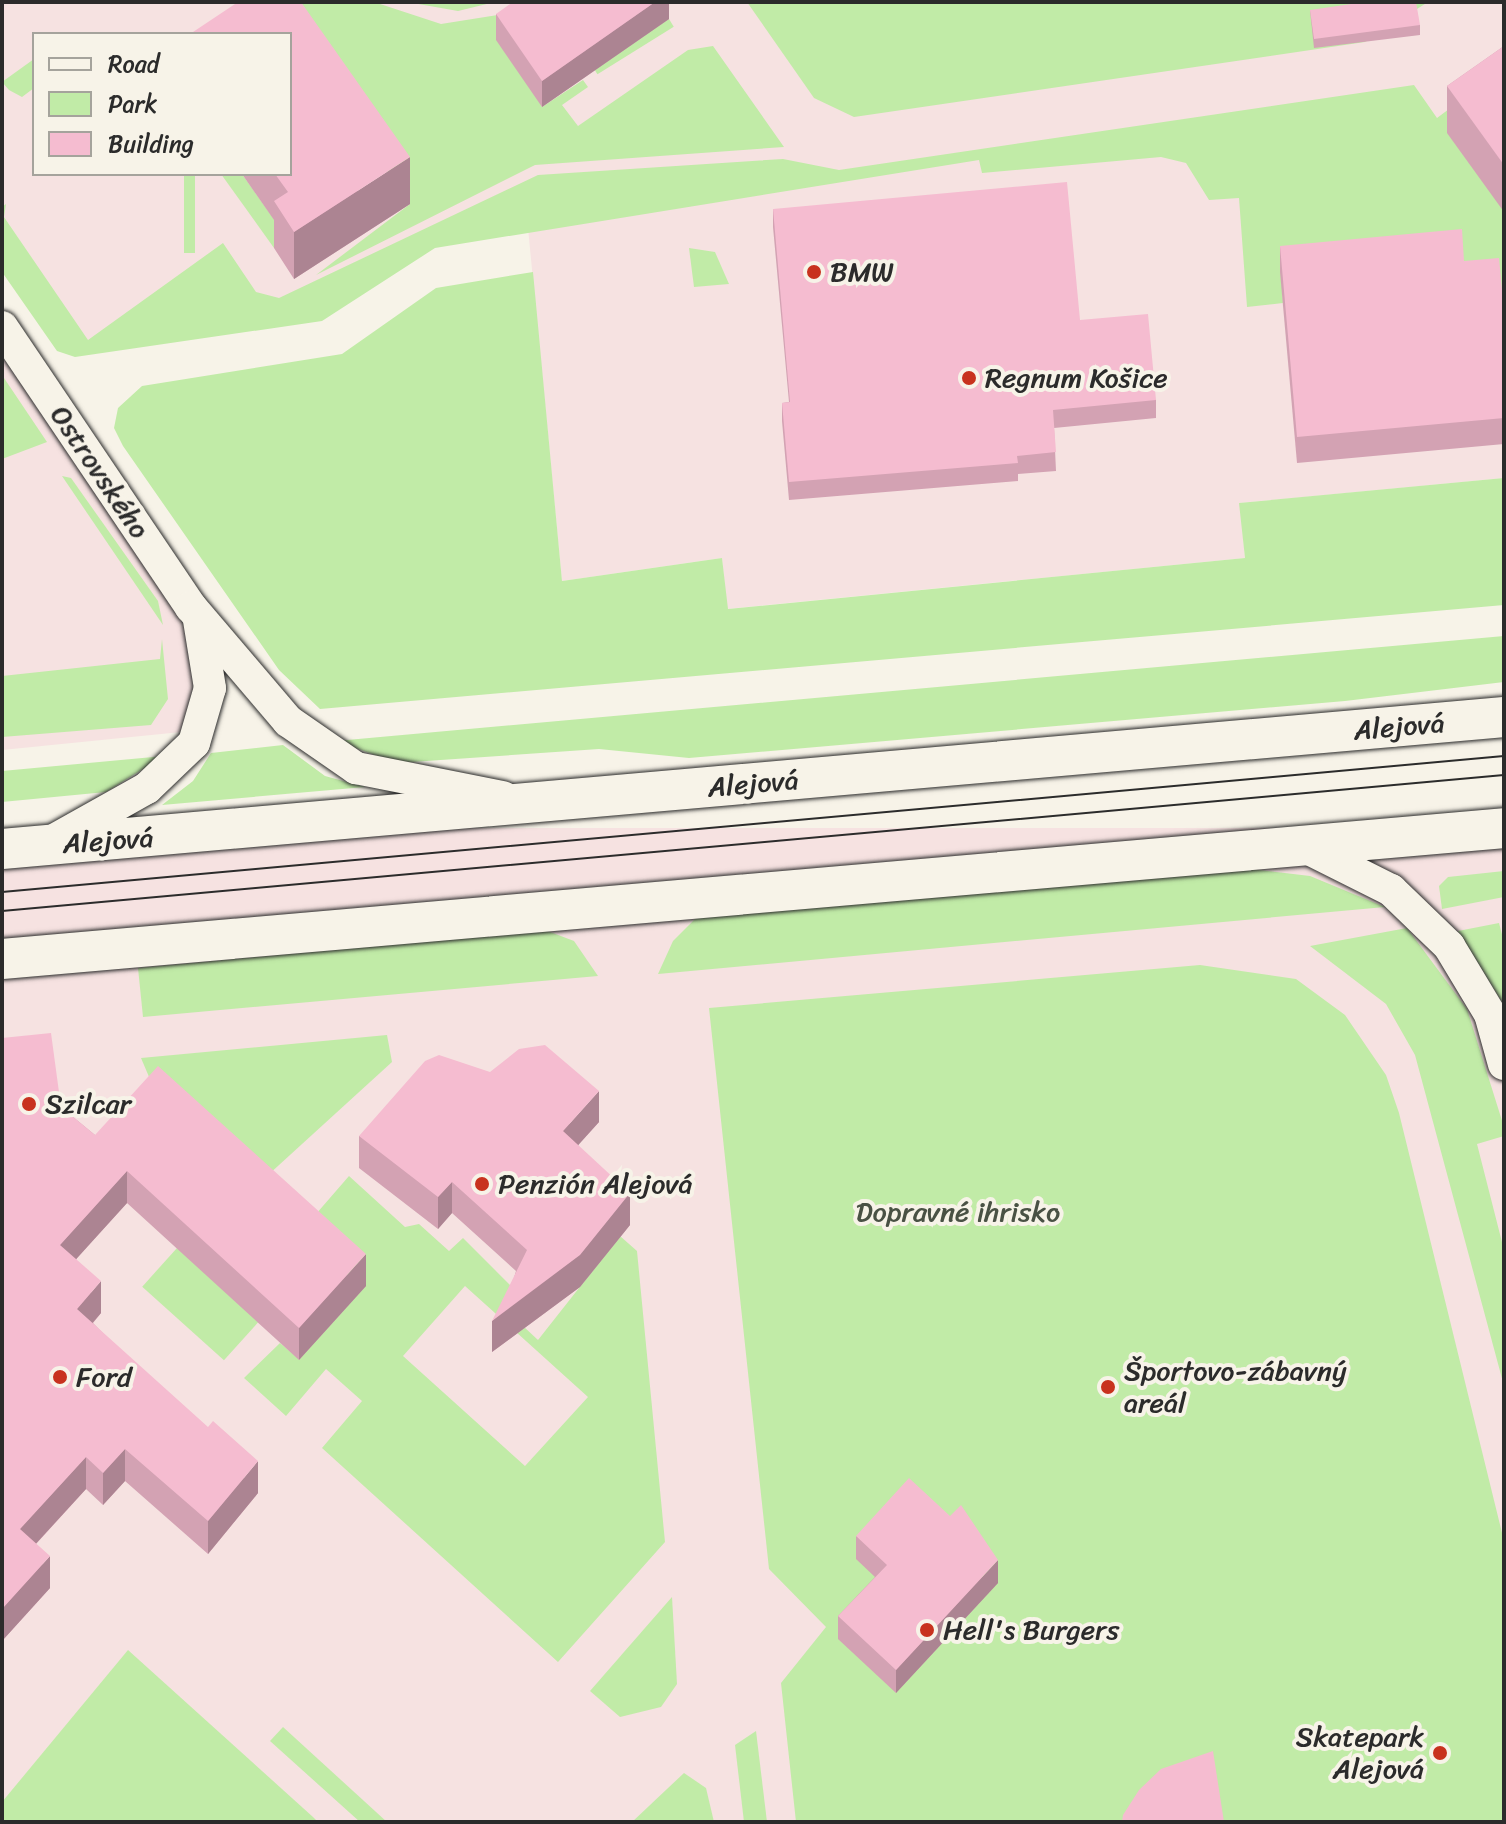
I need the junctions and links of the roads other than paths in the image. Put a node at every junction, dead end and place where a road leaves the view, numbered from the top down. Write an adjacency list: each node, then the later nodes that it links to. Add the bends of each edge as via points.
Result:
1 (2, 327): 2 (street, Ostrovského)
2 (199, 616): 4 (street, Ostrovského, via 288,721 334,757 400,779); 7 (street, via 210,688 194,743 147,788)
3 (1504, 717): 4 (street, Alejová)
4 (534, 803): 7 (street, Alejová)
5 (1504, 828): 6 (street)
6 (1301, 845): 8 (street); 9 (street, via 1379,882 1449,946 1490,1014)
7 (20, 847)
8 (2, 959)
9 (1504, 1064)

